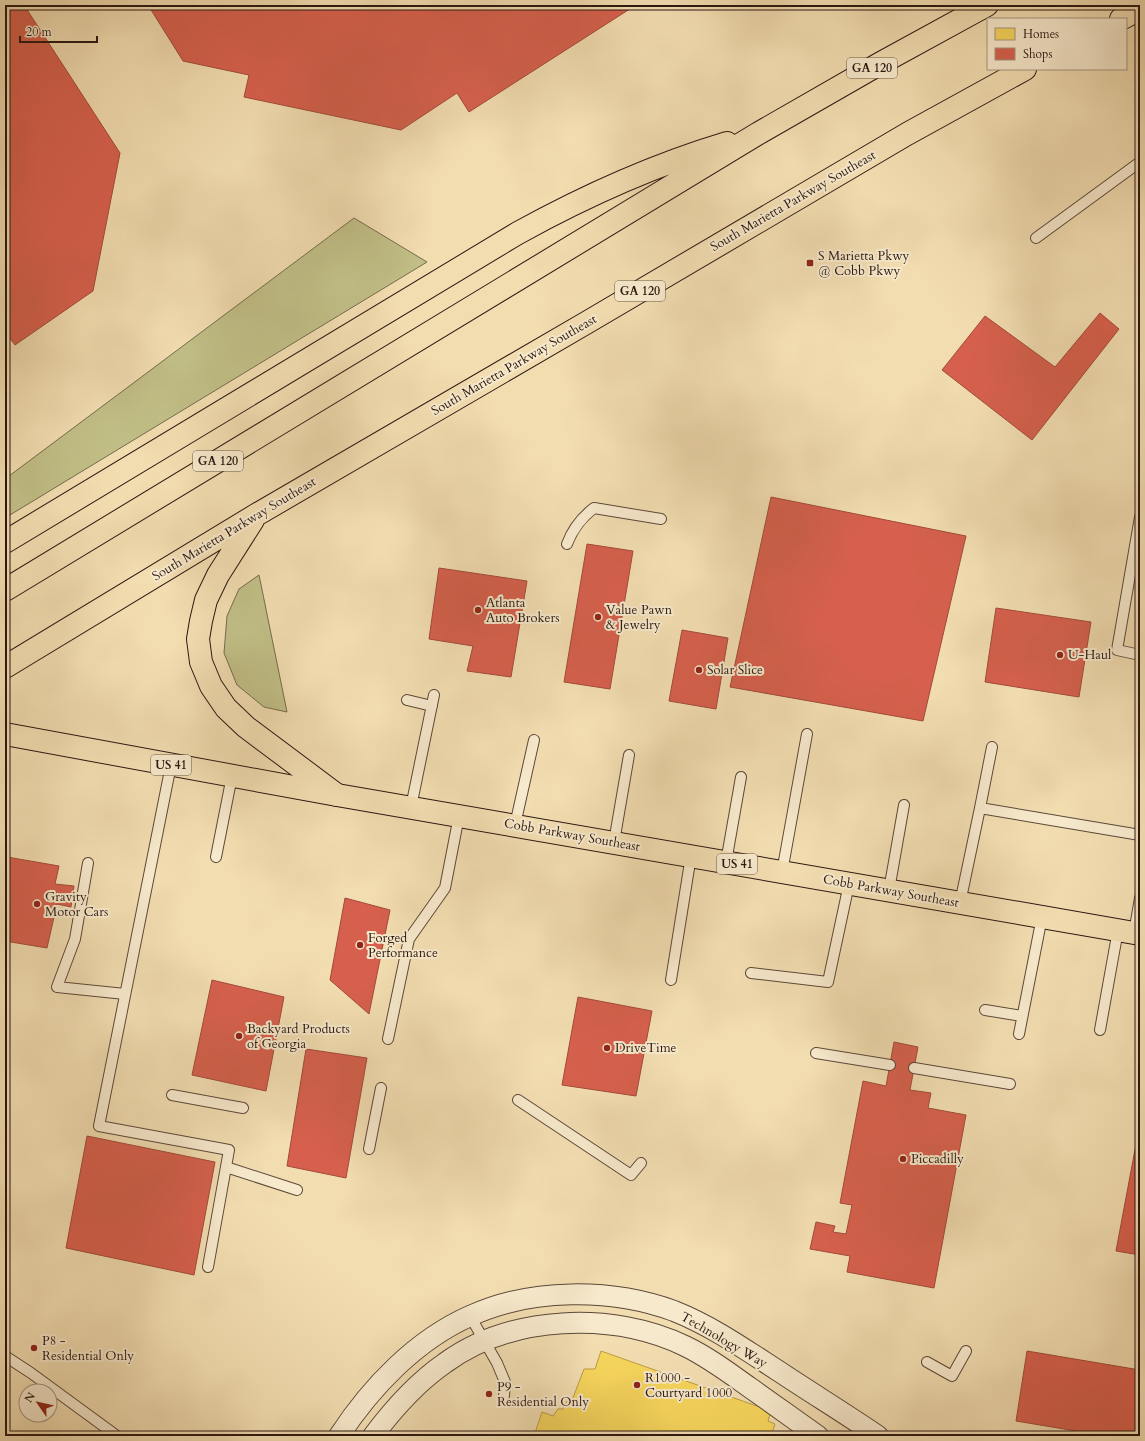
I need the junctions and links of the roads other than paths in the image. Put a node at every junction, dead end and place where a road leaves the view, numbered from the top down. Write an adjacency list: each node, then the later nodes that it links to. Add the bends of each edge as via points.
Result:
1 (987, 5): 5 (main road, GA 120)
2 (1140, 9): 3 (main road)
3 (1123, 18)
4 (1023, 70): 8 (main road, South Marietta Parkway Southeast / GA 120, via 907,134)
5 (759, 134): 11 (main road, via 640,173 555,212); 13 (main road, GA 120)
6 (1140, 162): 7 (lane)
7 (1036, 238)
8 (256, 515): 15 (main road, South Marietta Parkway Southeast / GA 120); 27 (main road, via 218,575 206,600 198,639 201,662 210,686 231,713)
9 (1140, 517): 14 (lane, via 1116,650)
10 (662, 519): 12 (lane, via 594,508 571,532)
11 (5, 542)
12 (567, 544)
13 (5, 590)
14 (1140, 654)
15 (5, 667)
16 (434, 695): 18 (lane)
17 (407, 700): 18 (lane)
18 (432, 706): 29 (lane)
19 (5, 734): 24 (main road, Cobb Parkway Southeast / US 41)
20 (807, 734): 39 (lane)
21 (534, 740): 32 (lane)
22 (992, 747): 30 (lane)
23 (629, 755): 34 (lane)
24 (171, 765): 25 (main road, Cobb Parkway Southeast / US 41); 48 (lane)
25 (232, 776): 27 (main road, Cobb Parkway Southeast / US 41); 36 (lane)
26 (741, 777): 37 (lane)
27 (337, 795): 29 (main road, Cobb Parkway Southeast / US 41)
28 (904, 805): 41 (lane)
29 (411, 807): 31 (main road, Cobb Parkway Southeast / US 41)
30 (980, 808): 33 (lane); 43 (lane)
31 (459, 816): 32 (main road, Cobb Parkway Southeast / US 41); 53 (lane, via 445,888 409,939)
32 (515, 825): 34 (main road, Cobb Parkway Southeast / US 41)
33 (1140, 835)
34 (614, 842): 35 (main road, Cobb Parkway Southeast / US 41)
35 (691, 856): 37 (main road, Cobb Parkway Southeast / US 41); 47 (lane)
36 (216, 857)
37 (726, 862): 39 (main road, Cobb Parkway Southeast / US 41)
38 (88, 864): 48 (lane, via 75,939 57,987)
39 (782, 872): 40 (main road, Cobb Parkway Southeast / US 41)
40 (849, 884): 41 (main road, Cobb Parkway Southeast / US 41); 46 (lane, via 828,982)
41 (890, 890): 43 (main road, Cobb Parkway Southeast / US 41)
42 (1140, 898): 45 (lane)
43 (960, 903): 44 (main road, Cobb Parkway Southeast / US 41)
44 (1042, 917): 45 (main road, Cobb Parkway Southeast / US 41); 50 (lane)
45 (1130, 932): 51 (lane)
46 (751, 973)
47 (671, 980)
48 (125, 994): 64 (lane, via 100,1126 228,1150)
49 (985, 1010): 50 (lane)
50 (1022, 1016): 52 (lane)
51 (1100, 1030)
52 (1019, 1034)
53 (388, 1039)
54 (816, 1053): 55 (lane)
55 (890, 1065)
56 (914, 1068): 57 (lane)
57 (1010, 1084)
58 (381, 1088): 62 (lane)
59 (172, 1095): 61 (lane)
60 (518, 1100): 63 (lane, via 631,1175)
61 (243, 1108)
62 (369, 1149)
63 (641, 1163)
64 (226, 1167): 65 (lane); 66 (lane)
65 (297, 1190)
66 (208, 1267)
67 (470, 1316): 68 (lane); 73 (street, Technology Way, via 522,1300 559,1295 604,1296 654,1305 694,1320 721,1335); 75 (street, Technology Way, via 440,1332 414,1351 385,1378)
68 (485, 1341): 72 (lane, via 505,1382); 76 (street, Technology Way, via 464,1350 422,1380 404,1397); 77 (street, Technology Way, via 518,1330 562,1323 599,1324 640,1330 672,1340 707,1357)
69 (966, 1351): 71 (lane, via 952,1376)
70 (5, 1356): 74 (lane)
71 (927, 1362)
72 (504, 1396)
73 (876, 1435)
74 (117, 1436)
75 (340, 1436)
76 (373, 1436)
77 (818, 1436)

